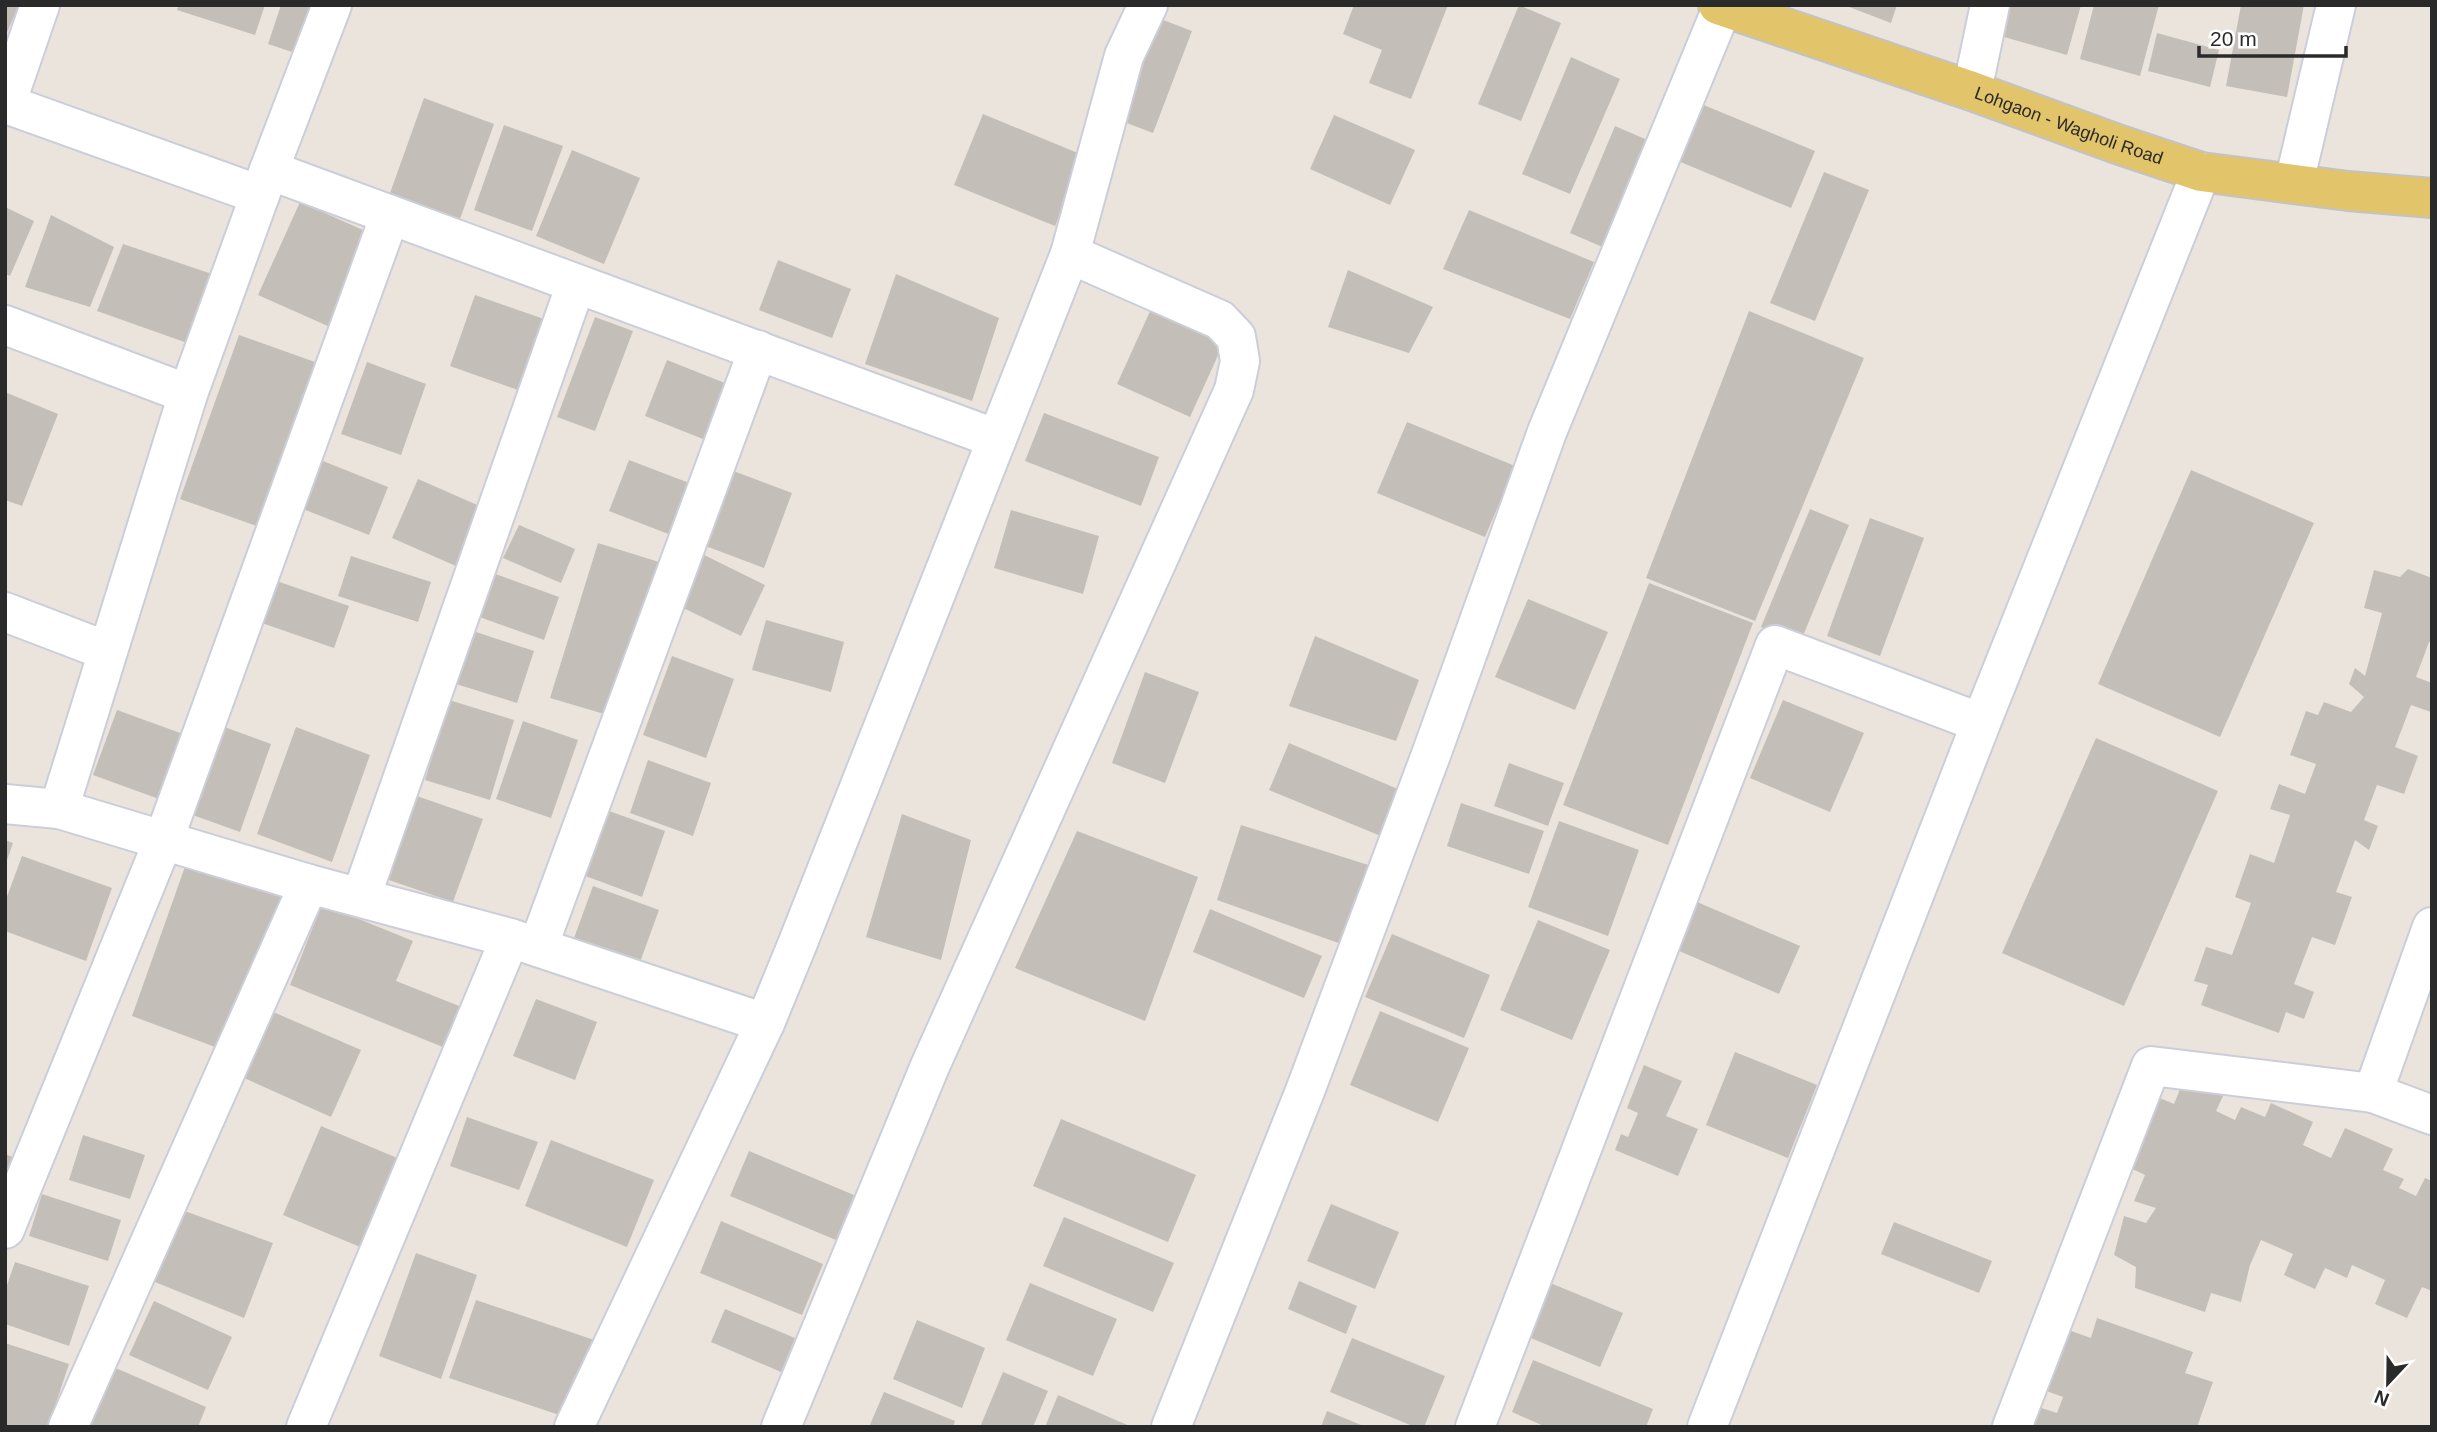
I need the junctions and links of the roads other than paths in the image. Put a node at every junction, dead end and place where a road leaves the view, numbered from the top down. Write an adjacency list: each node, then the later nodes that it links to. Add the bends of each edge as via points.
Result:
1 (40, 5): 9 (street, via 6,104)
2 (332, 5): 9 (street)
3 (1148, 5): 13 (street, via 1124,56)
4 (1990, 5): 7 (street)
5 (2336, 5): 10 (street)
6 (1720, 6): 7 (main road, Lohgaon - Wagholi Road); 37 (street, via 1546,432 1349,974)
7 (1972, 91): 8 (main road, Lohgaon - Wagholi Road)
8 (2201, 172): 10 (main road, Lohgaon - Wagholi Road); 21 (street)
9 (264, 182): 12 (street); 17 (street)
10 (2294, 183): 11 (main road, Lohgaon - Wagholi Road)
11 (2432, 198)
12 (390, 215): 14 (street); 24 (street)
13 (1070, 254): 18 (street); 36 (street, via 1220,320 1236,337 1240,361 1234,390 930,1066)
14 (576, 284): 16 (street); 26 (street)
15 (5, 325): 17 (street)
16 (758, 350): 18 (street); 28 (street)
17 (188, 394): 20 (street)
18 (997, 439): 29 (street)
19 (5, 612): 20 (street)
20 (107, 651): 23 (street)
21 (1981, 723): 38 (street, via 1775,645); 39 (street)
22 (5, 804): 23 (street)
23 (59, 810): 24 (street)
24 (164, 839): 25 (street); 32 (street)
25 (309, 884): 26 (street); 33 (street)
26 (361, 897): 28 (street)
27 (2432, 927): 30 (street)
28 (524, 942): 29 (street); 34 (street)
29 (765, 1023): 35 (street)
30 (2373, 1093): 31 (street); 40 (street, via 2151,1066)
31 (2432, 1115)
32 (5, 1229)
33 (68, 1427)
34 (306, 1427)
35 (574, 1427)
36 (781, 1427)
37 (1171, 1427)
38 (1475, 1427)
39 (1707, 1427)
40 (2012, 1427)

